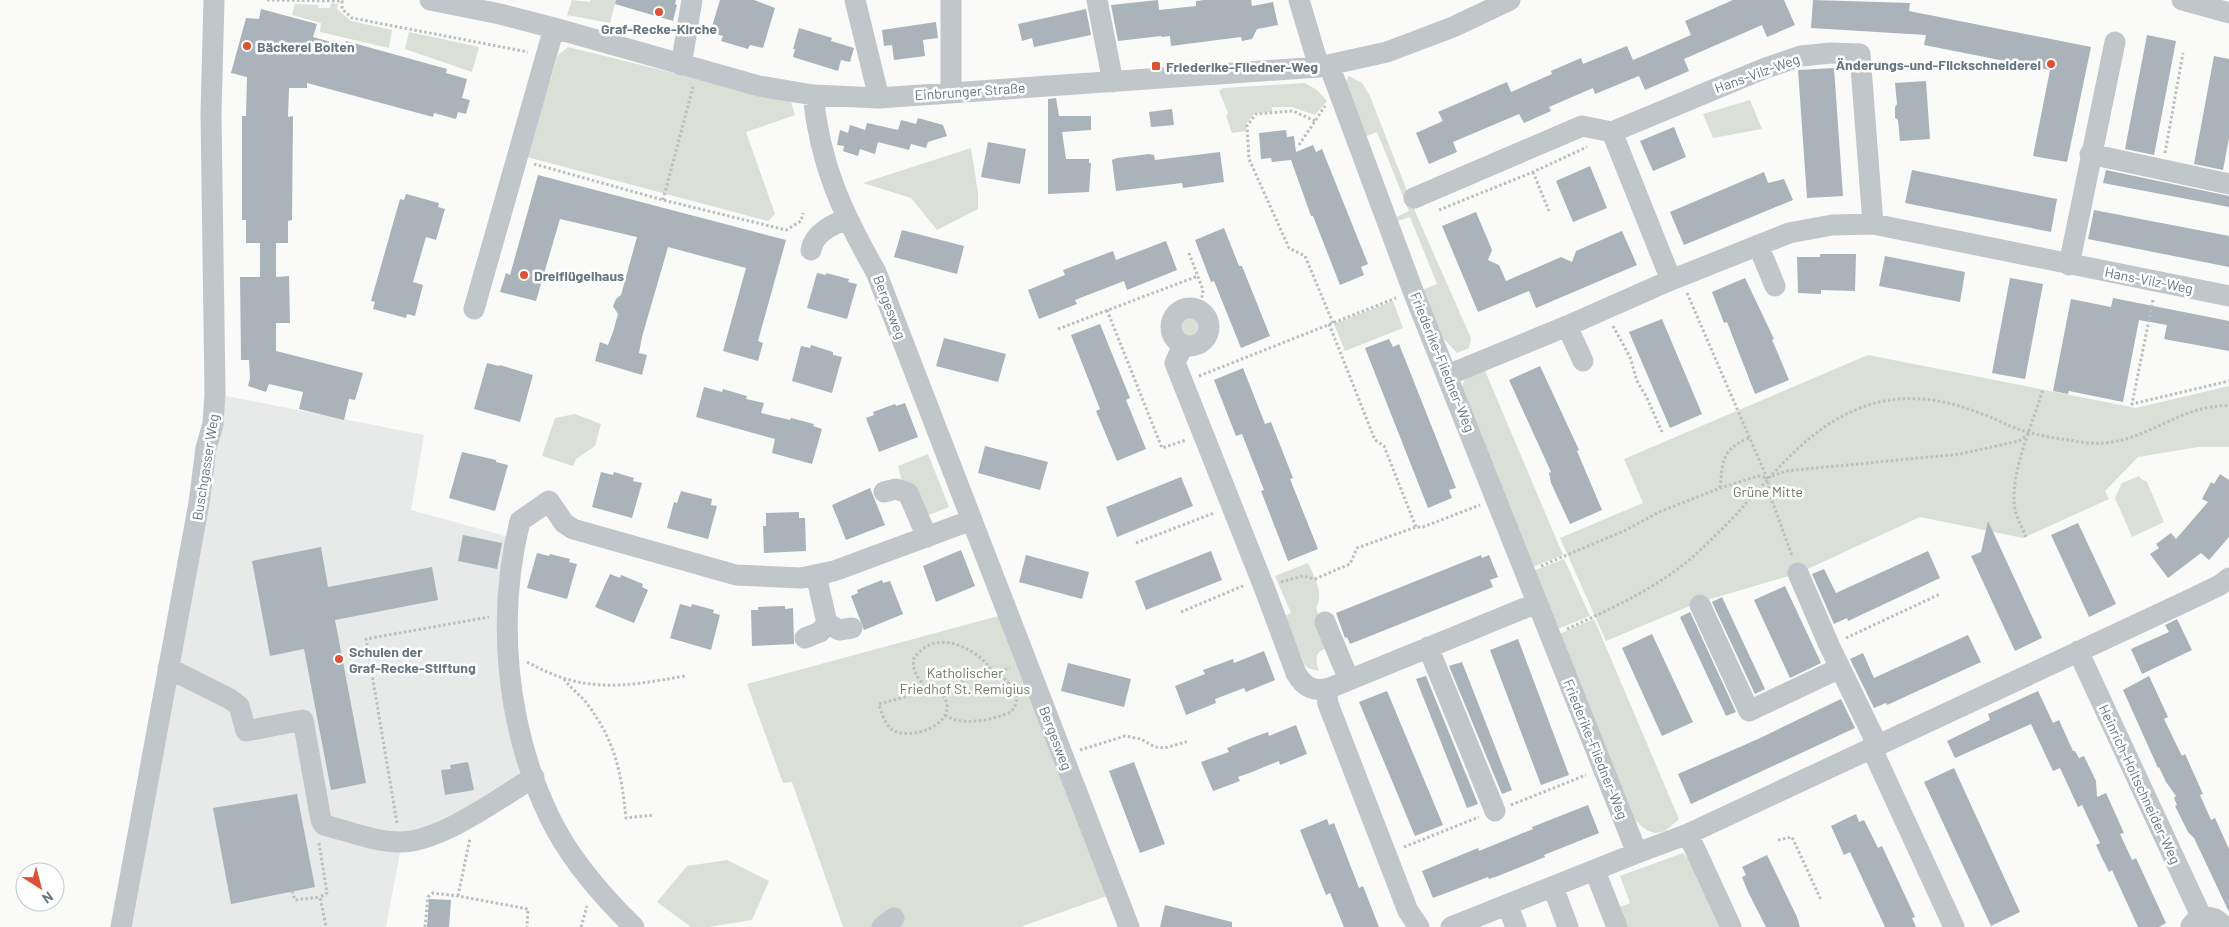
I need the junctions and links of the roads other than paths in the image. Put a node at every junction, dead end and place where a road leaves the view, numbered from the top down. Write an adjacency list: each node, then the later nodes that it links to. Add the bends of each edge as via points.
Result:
1 (214, 0): 51 (street, Buschgasser Weg, via 210,112 213,424 206,448)
2 (430, 0): 10 (street, Einbrunger Straße)
3 (692, 0): 15 (street)
4 (855, 0): 19 (street)
5 (951, 0): 17 (street)
6 (1097, 0): 16 (street)
7 (1299, 0): 14 (street, Friederike-Fliedner-Weg)
8 (2182, 0): 11 (street)
9 (1499, 2): 14 (street, Einbrunger Straße, via 1452,27 1386,52)
10 (502, 7): 12 (street, Einbrunger Straße)
11 (2229, 13)
12 (554, 28): 15 (street, Einbrunger Straße); 32 (street)
13 (2115, 42): 21 (street)
14 (1324, 66): 16 (street, Einbrunger Straße); 36 (street, Friederike-Fliedner-Weg, via 1338,93)
15 (689, 67): 18 (street, Einbrunger Straße, via 759,86)
16 (1113, 82): 17 (street, Einbrunger Straße)
17 (951, 92): 19 (street, Einbrunger Straße)
18 (812, 95): 19 (street, Einbrunger Straße); 24 (street, Bergesweg, via 829,178)
19 (879, 98)
20 (1612, 132): 23 (street, via 1582,126); 25 (street, Hans-Vilz-Weg, via 1801,56 1860,54); 29 (street)
21 (2090, 154): 22 (street); 28 (street)
22 (2229, 184)
23 (1414, 198)
24 (846, 219): 27 (street, via 828,227 817,237); 38 (street, Bergesweg, via 876,272)
25 (1873, 224): 26 (street, Hans-Vilz-Weg, via 1832,225 1789,233); 28 (street, Hans-Vilz-Weg)
26 (1758, 245): 29 (street, Hans-Vilz-Weg); 30 (street)
27 (811, 250)
28 (2069, 264): 31 (street, Hans-Vilz-Weg)
29 (1676, 278): 33 (street, Hans-Vilz-Weg)
30 (1775, 286)
31 (2229, 296)
32 (474, 309)
33 (1567, 326): 35 (street); 36 (street, Hans-Vilz-Weg)
34 (1183, 345): 34 (street, via 1171,331 1172,318 1187,307 1200,310 1208,319 1209,332 1202,342); 54 (street, via 1175,363 1299,679 1313,689)
35 (1583, 362)
36 (1448, 375): 43 (street, Friederike-Fliedner-Weg)
37 (884, 492): 39 (street, via 896,489 908,493)
38 (972, 520): 39 (street); 67 (street, Bergesweg)
39 (927, 536): 41 (street)
40 (1798, 573): 52 (street)
41 (816, 575): 46 (street); 56 (street, via 801,578 736,575 681,561 573,529 564,523 548,501 520,521 508,586 509,652 516,708)
42 (2229, 578): 50 (street)
43 (1537, 603): 49 (street); 59 (street, Friederike-Fliedner-Weg)
44 (1700, 605): 52 (street, via 1749,711)
45 (1325, 622): 53 (street)
46 (827, 623): 47 (street, via 839,630); 48 (street, via 820,632)
47 (852, 628)
48 (805, 638)
49 (1428, 647): 53 (street); 57 (street)
50 (2078, 651): 55 (street); 63 (street, Heinrich-Holtschneider-Weg)
51 (168, 668): 56 (street, via 230,699 238,706 246,731 303,720 324,825 400,842 429,836); 65 (street, Buschgasser Weg)
52 (1840, 668): 55 (street)
53 (1349, 680): 54 (street)
54 (1326, 689): 68 (street, via 1328,704 1408,911)
55 (1874, 746): 58 (street); 73 (street)
56 (534, 777): 66 (street, via 549,816 573,856)
57 (1494, 811)
58 (1688, 834): 59 (street); 72 (street)
59 (1637, 854): 60 (street)
60 (1595, 871): 61 (street); 71 (street)
61 (1552, 887): 62 (street); 70 (street)
62 (1506, 905): 64 (street); 69 (street)
63 (2196, 922): 74 (street, Heinrich-Holtschneider-Weg, via 2215,918)
64 (1461, 925)
65 (121, 927)
66 (634, 927)
67 (1129, 927)
68 (1419, 927)
69 (1516, 927)
70 (1568, 927)
71 (1617, 927)
72 (1731, 927)
73 (1954, 927)
74 (2224, 927)

